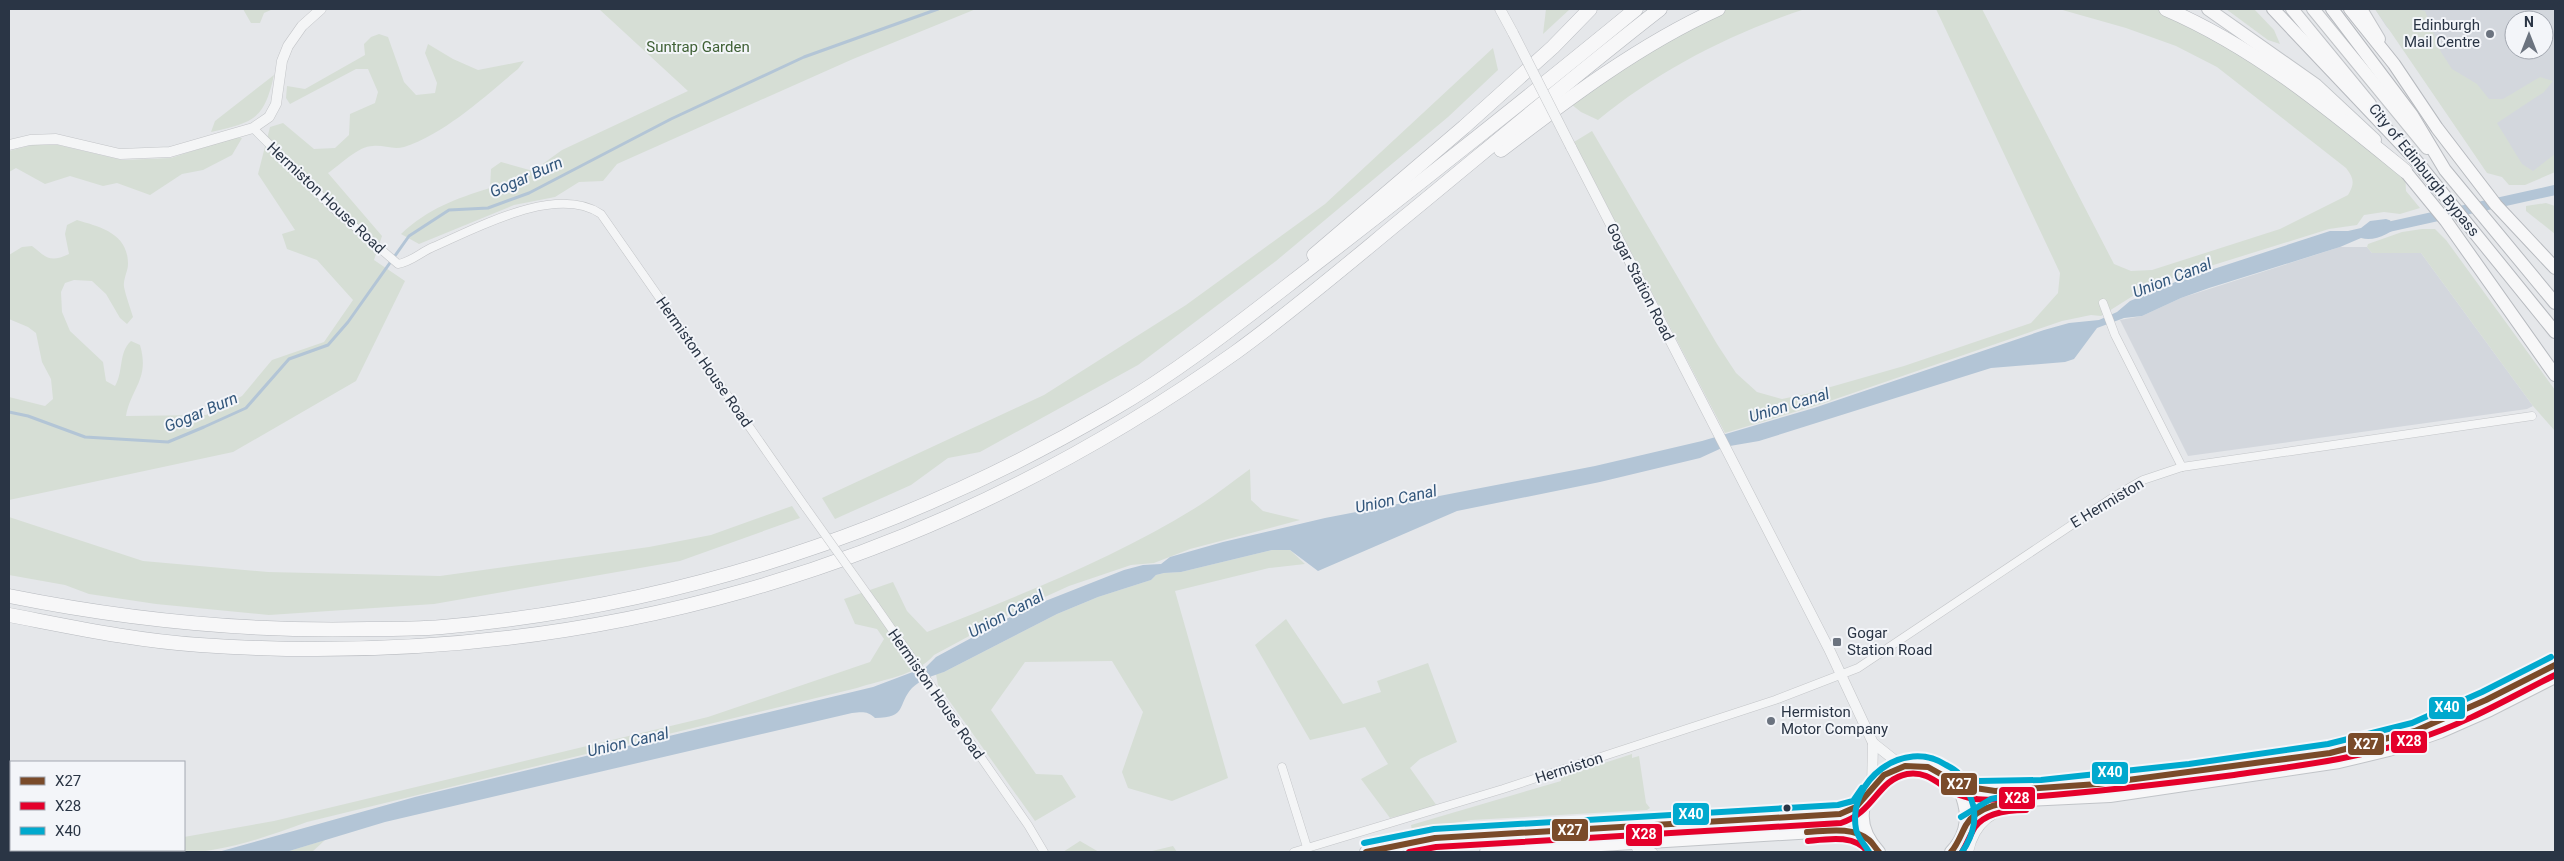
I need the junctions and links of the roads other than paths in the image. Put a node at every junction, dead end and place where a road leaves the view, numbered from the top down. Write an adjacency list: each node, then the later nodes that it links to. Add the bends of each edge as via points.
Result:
1 (321, 9): 16 (street, via 302,26 288,46 282,61 276,104 269,117)
2 (1500, 9): 33 (street, Gogar Station Road, bridge)
3 (1590, 9): 25 (highway, via 1464,127 1328,241)
4 (1636, 9): 25 (highway)
5 (1660, 9): 22 (highway)
6 (1718, 9): 22 (highway, via 1631,57 1566,100)
7 (2166, 9): 20 (highway, via 2213,31 2290,80)
8 (2208, 9): 20 (main road, via 2316,84)
9 (2273, 9): 18 (main road)
10 (2292, 9): 18 (main road, City of Edinburgh Bypass)
11 (2313, 9): 19 (main road, City of Edinburgh Bypass)
12 (2332, 9): 19 (main road, via 2412,115)
13 (2350, 9): 15 (main road)
14 (2361, 9): 15 (main road)
15 (2394, 64): 21 (main road, via 2437,128 2496,205)
16 (253, 128): 17 (street, via 170,152 120,154 56,139); 45 (street, Hermiston House Road, bridge, via 333,208 398,264 524,210 573,204 601,214)
17 (9, 145)
18 (2414, 158): 26 (main road, City of Edinburgh Bypass)
19 (2445, 170): 24 (main road, City of Edinburgh Bypass)
20 (2405, 171): 27 (main road, via 2446,221)
21 (2555, 268)
22 (1312, 294): 31 (highway, via 1238,351 1167,399 1108,436 1009,490 897,540 850,557 766,586 653,615 530,637 427,647 305,650 196,645 80,629)
23 (2102, 303): 29 (street)
24 (2555, 303)
25 (1249, 315): 30 (highway, via 1114,409 949,495 860,532 765,565 646,597 531,617 438,628 302,631 212,626 99,613)
26 (2555, 332)
27 (2555, 376)
28 (2532, 416): 29 (street, E Hermiston)
29 (2182, 467): 33 (street, E Hermiston, via 2143,480 2115,496 1858,668)
30 (9, 596)
31 (9, 615)
32 (2555, 665): 38 (main road, via 2486,700 2415,730 2330,753 2042,789 1978,790)
33 (1842, 675): 35 (street, Gogar Station Road); 44 (street, Hermiston, via 1504,789)
34 (2555, 677): 40 (main road, via 2440,732 2389,750 2339,762 2233,779 2110,796)
35 (1873, 743): 36 (street, Gogar Station Road); 39 (street, Gogar Station Road)
36 (1902, 766): 38 (main road, via 1931,767); 39 (main road, via 1885,774)
37 (1282, 767): 44 (street)
38 (1955, 784): 41 (main road, via 1963,796 1966,810)
39 (1870, 790): 42 (main road, via 1863,816); 47 (main road, via 1858,808 1840,814 1435,838)
40 (2048, 800): 41 (main road, via 2009,801 1990,806); 53 (street, via 1989,815 1976,830)
41 (1964, 830): 51 (main road); 52 (street)
42 (1869, 839): 43 (main road, via 1831,831); 50 (main road)
43 (1594, 845): 48 (main road); 49 (street, via 1646,848)
44 (1307, 847): 46 (street, Hermiston)
45 (1044, 852)
46 (1294, 852)
47 (1366, 852)
48 (1486, 852)
49 (1653, 852)
50 (1878, 852)
51 (1951, 852)
52 (1960, 852)
53 (1968, 852)

